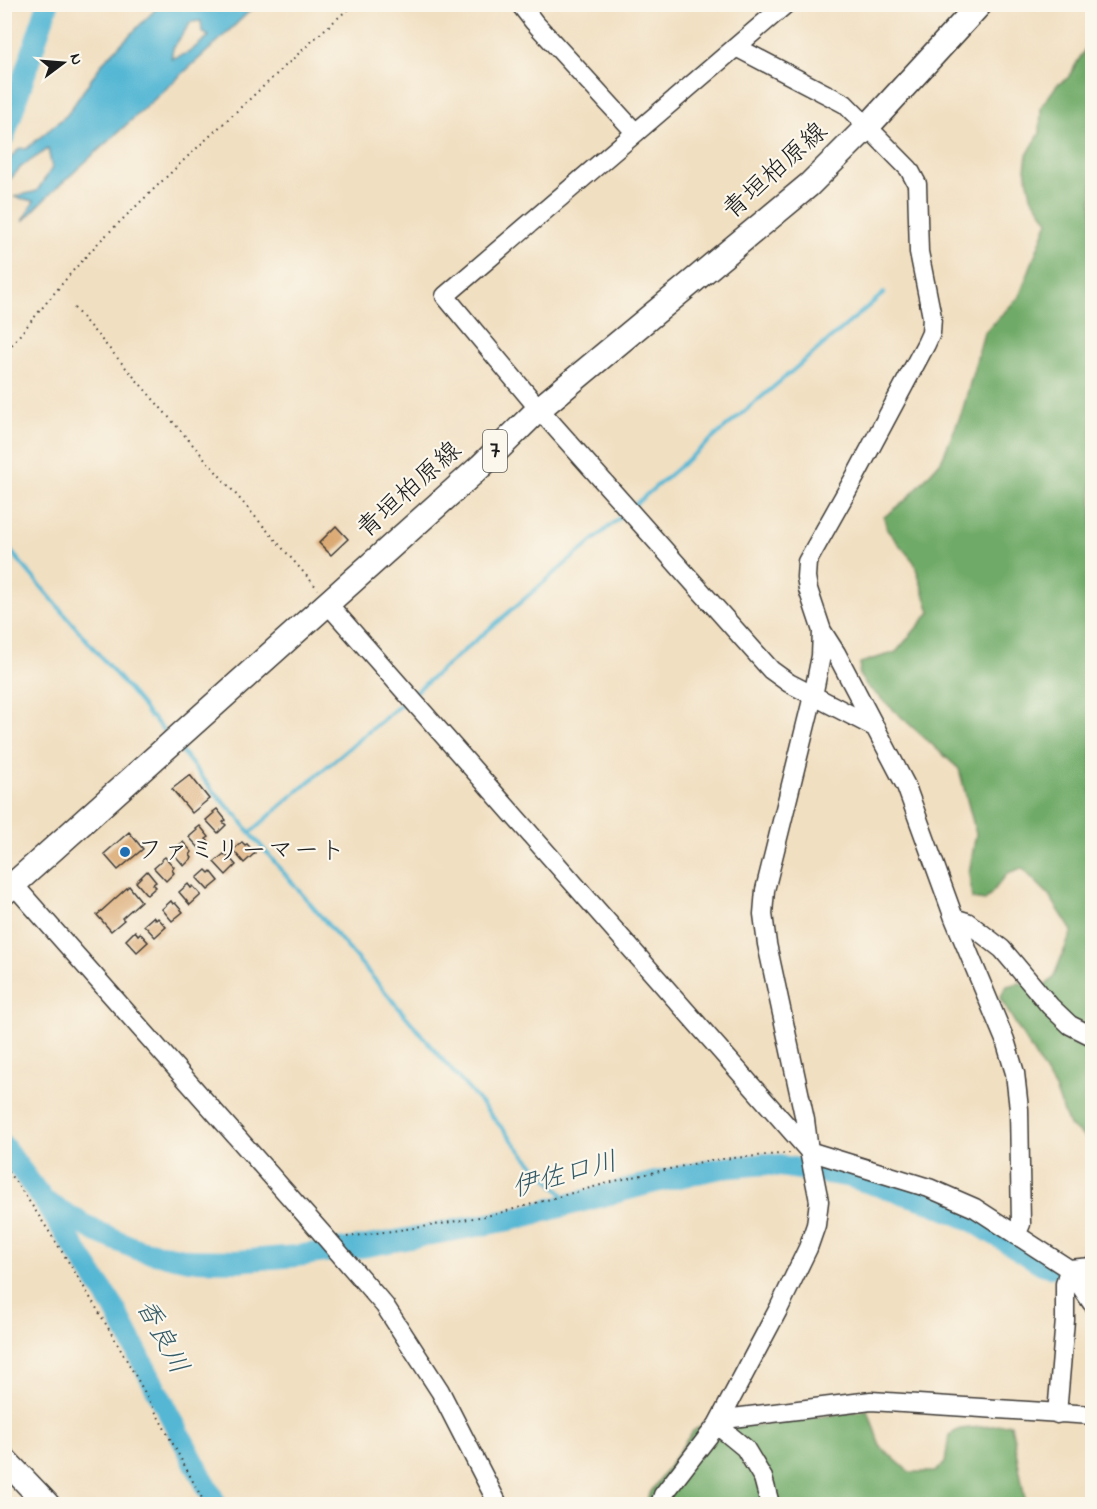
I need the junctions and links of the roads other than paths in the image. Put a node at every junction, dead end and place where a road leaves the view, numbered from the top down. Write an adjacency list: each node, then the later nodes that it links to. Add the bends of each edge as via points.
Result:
1 (519, 4): 6 (street)
2 (786, 4): 4 (street)
3 (980, 4): 5 (main road, 青垣柏原線 / 7)
4 (736, 47): 5 (street, via 845,104); 6 (street)
5 (867, 126): 7 (main road, 青垣柏原線 / 7, via 809,185); 9 (street, via 909,169 917,184 919,252 932,317 931,333 807,562 808,589)
6 (635, 132): 7 (street, via 445,296)
7 (539, 409): 8 (main road, 青垣柏原線 / 7); 10 (street, via 771,670)
8 (328, 602): 12 (main road, 青垣柏原線 / 7); 15 (street)
9 (822, 631): 10 (street); 11 (street)
10 (813, 696): 11 (street); 15 (street, via 765,890 763,914)
11 (876, 728): 13 (street, via 906,786)
12 (10, 882): 25 (street, via 385,1306 440,1391)
13 (954, 918): 14 (street, via 967,922 1002,949 1063,1019); 16 (street, via 1015,1073 1021,1224)
14 (1092, 1036)
15 (812, 1164): 16 (street, via 929,1188 975,1208); 22 (street, via 819,1202 808,1248)
16 (1016, 1235): 18 (street)
17 (1092, 1267): 18 (street)
18 (1069, 1269): 19 (street); 20 (street)
19 (1092, 1303)
20 (1057, 1414): 21 (street); 22 (street, via 871,1401 733,1418)
21 (1092, 1415)
22 (717, 1425): 26 (street); 27 (street, via 745,1448 763,1478)
23 (4, 1459): 24 (main road)
24 (46, 1504)
25 (498, 1504)
26 (660, 1504)
27 (770, 1504)

